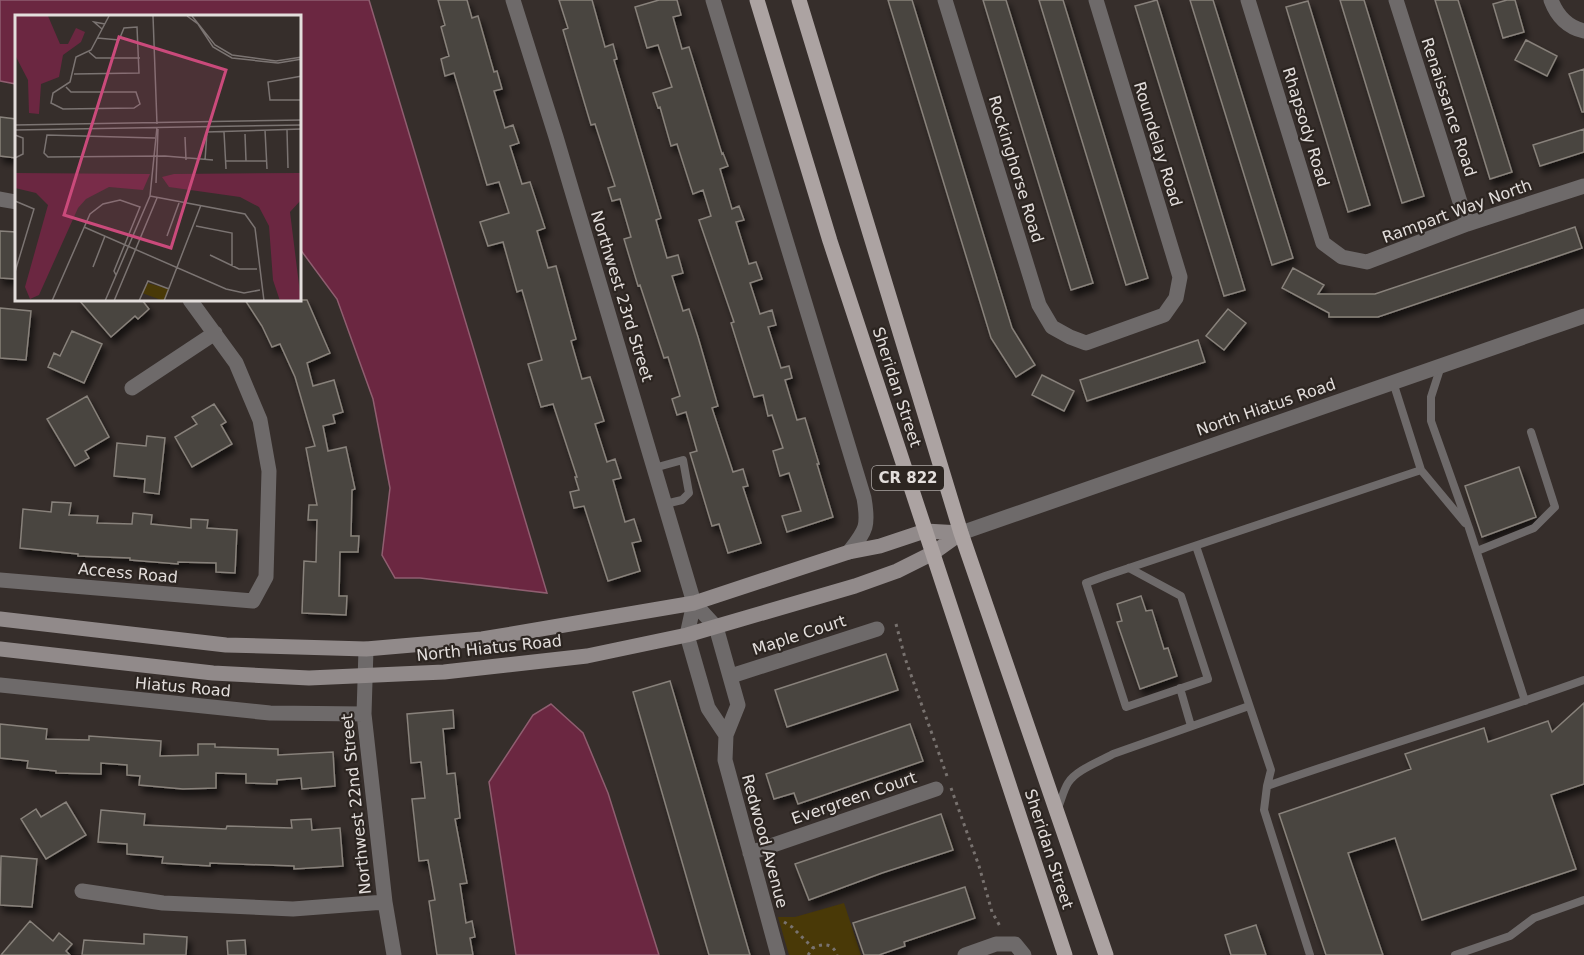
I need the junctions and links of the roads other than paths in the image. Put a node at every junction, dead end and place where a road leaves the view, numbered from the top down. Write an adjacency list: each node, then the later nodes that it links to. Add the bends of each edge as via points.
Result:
1 (513, 0): 24 (street, Northwest 23rd Street)
2 (713, 0): 32 (street, via 864,498 864,533)
3 (757, 0): 28 (main road, Sheridan Street / CR 822)
4 (799, 0): 29 (main road, Sheridan Street / CR 822)
5 (945, 0): 16 (street, Rockinghorse Road, via 1039,305 1052,327 1086,343 1164,315)
6 (1096, 0): 16 (street, Roundelay Road, via 1180,277)
7 (1248, 0): 15 (street, Rhapsody Road, via 1323,243)
8 (1396, 0): 14 (street, Renaissance Road)
9 (1551, 0): 10 (street, via 1569,26)
10 (1584, 31)
11 (1584, 186): 14 (street, Rampart Way North)
12 (0, 199): 13 (street)
13 (15, 201)
14 (1467, 224): 15 (street, Rampart Way North, via 1367,262)
15 (1342, 257)
16 (1176, 298)
17 (192, 302): 19 (street)
18 (1584, 316): 20 (street, North Hiatus Road)
19 (215, 333): 22 (street); 35 (street, Access Road, via 236,363 260,420 269,471 266,577 253,601)
20 (1441, 366): 21 (street, North Hiatus Road); 27 (lane, via 1431,397 1431,421)
21 (1393, 382): 25 (lane); 29 (street, North Hiatus Road)
22 (132, 388)
23 (1531, 432): 31 (lane, via 1555,507 1534,528)
24 (654, 468): 26 (street, Northwest 23rd Street); 26 (lane, via 683,460 689,493 682,500)
25 (1421, 470): 27 (lane); 30 (lane)
26 (665, 504): 36 (street, Northwest 23rd Street)
27 (1469, 528): 31 (lane)
28 (925, 531): 29 (main road, North Hiatus Road); 32 (main road, North Hiatus Road); 33 (main road, Sheridan Street / CR 822)
29 (961, 533): 33 (main road, North Hiatus Road); 55 (main road, Sheridan Street / CR 822)
30 (1196, 546): 34 (lane); 49 (lane)
31 (1477, 550): 48 (lane)
32 (849, 552): 36 (main road, North Hiatus Road)
33 (933, 553): 38 (main road, North Hiatus Road, via 855,586); 64 (main road, Sheridan Street / CR 822)
34 (1129, 568): 47 (lane, via 1181,596 1208,679); 47 (lane, via 1086,583 1126,707)
35 (0, 580)
36 (694, 603): 38 (street, Redwood Avenue); 40 (street); 42 (main road, North Hiatus Road, via 482,639)
37 (0, 619): 42 (main road, North Hiatus Road, via 226,645)
38 (716, 627): 40 (main road, North Hiatus Road); 43 (street, Redwood Avenue)
39 (877, 629): 43 (street, Maple Court)
40 (687, 635): 44 (main road, North Hiatus Road, via 588,656); 52 (street, via 708,708)
41 (0, 649): 44 (main road, North Hiatus Road, via 213,674)
42 (366, 649): 44 (street, Northwest 22nd Street)
43 (731, 676): 52 (street, Redwood Avenue, via 738,705)
44 (365, 677): 50 (street, Northwest 22nd Street)
45 (1584, 680): 48 (lane)
46 (0, 685): 50 (street, Hiatus Road, via 270,713)
47 (1180, 688): 51 (lane)
48 (1525, 701): 53 (lane)
49 (1249, 705): 51 (lane); 53 (lane, via 1271,770)
50 (364, 714): 59 (street, Northwest 22nd Street)
51 (1191, 726): 55 (lane, via 1113,754 1074,777)
52 (726, 735): 56 (street, Redwood Avenue, via 725,760)
53 (1267, 786): 66 (lane, via 1264,810)
54 (936, 789): 56 (street, Evergreen Court)
55 (1057, 812): 65 (main road, Sheridan Street / CR 822)
56 (750, 853): 62 (street, Redwood Avenue)
57 (82, 891): 59 (street, via 163,903 293,909)
58 (1584, 900): 67 (lane, via 1534,918 1510,936)
59 (385, 902): 61 (street, Northwest 22nd Street)
60 (1020, 949): 63 (street, via 996,944)
61 (394, 955)
62 (778, 955)
63 (966, 955)
64 (1065, 955)
65 (1106, 955)
66 (1310, 955)
67 (1455, 955)

